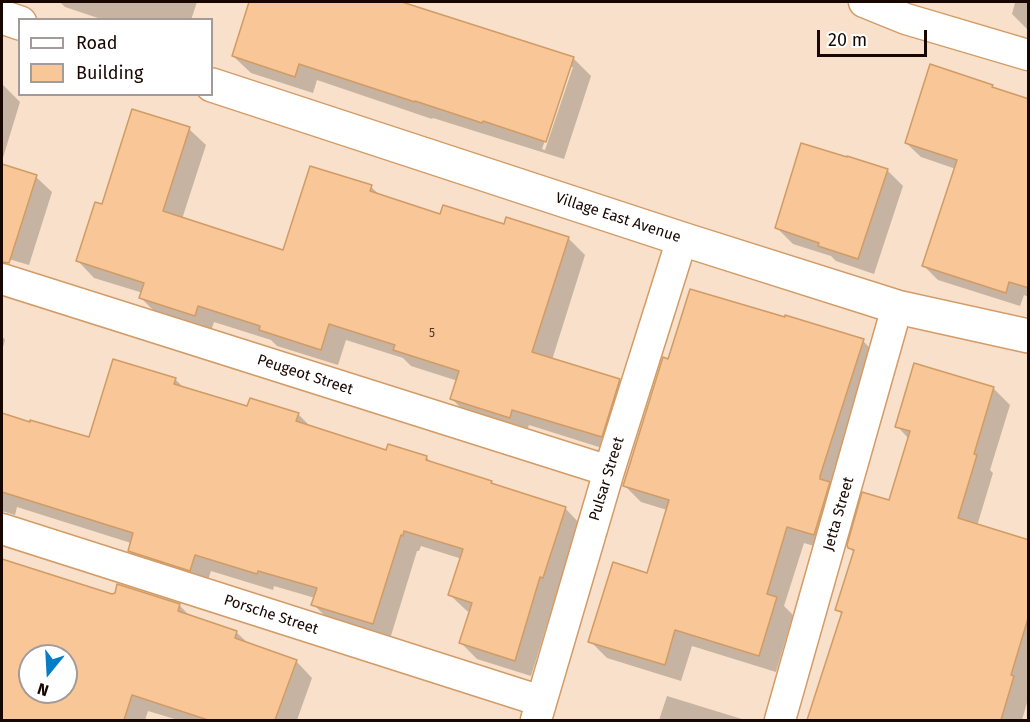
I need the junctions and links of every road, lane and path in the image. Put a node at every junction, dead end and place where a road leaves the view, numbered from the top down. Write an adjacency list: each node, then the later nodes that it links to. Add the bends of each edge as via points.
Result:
1 (864, 2): 4 (street, via 906,19)
2 (2, 17): 3 (street)
3 (18, 22)
4 (1029, 55)
5 (213, 86): 6 (street, Village East Avenue)
6 (682, 239): 8 (street, Village East Avenue); 10 (street, Pulsar Street)
7 (2, 279): 10 (street, Peugeot Street)
8 (897, 307): 9 (street, Village East Avenue); 13 (street, Jetta Street)
9 (1029, 336)
10 (609, 471): 12 (street, Pulsar Street)
11 (2, 529): 12 (street, Porsche Street)
12 (538, 711)
13 (780, 720)

